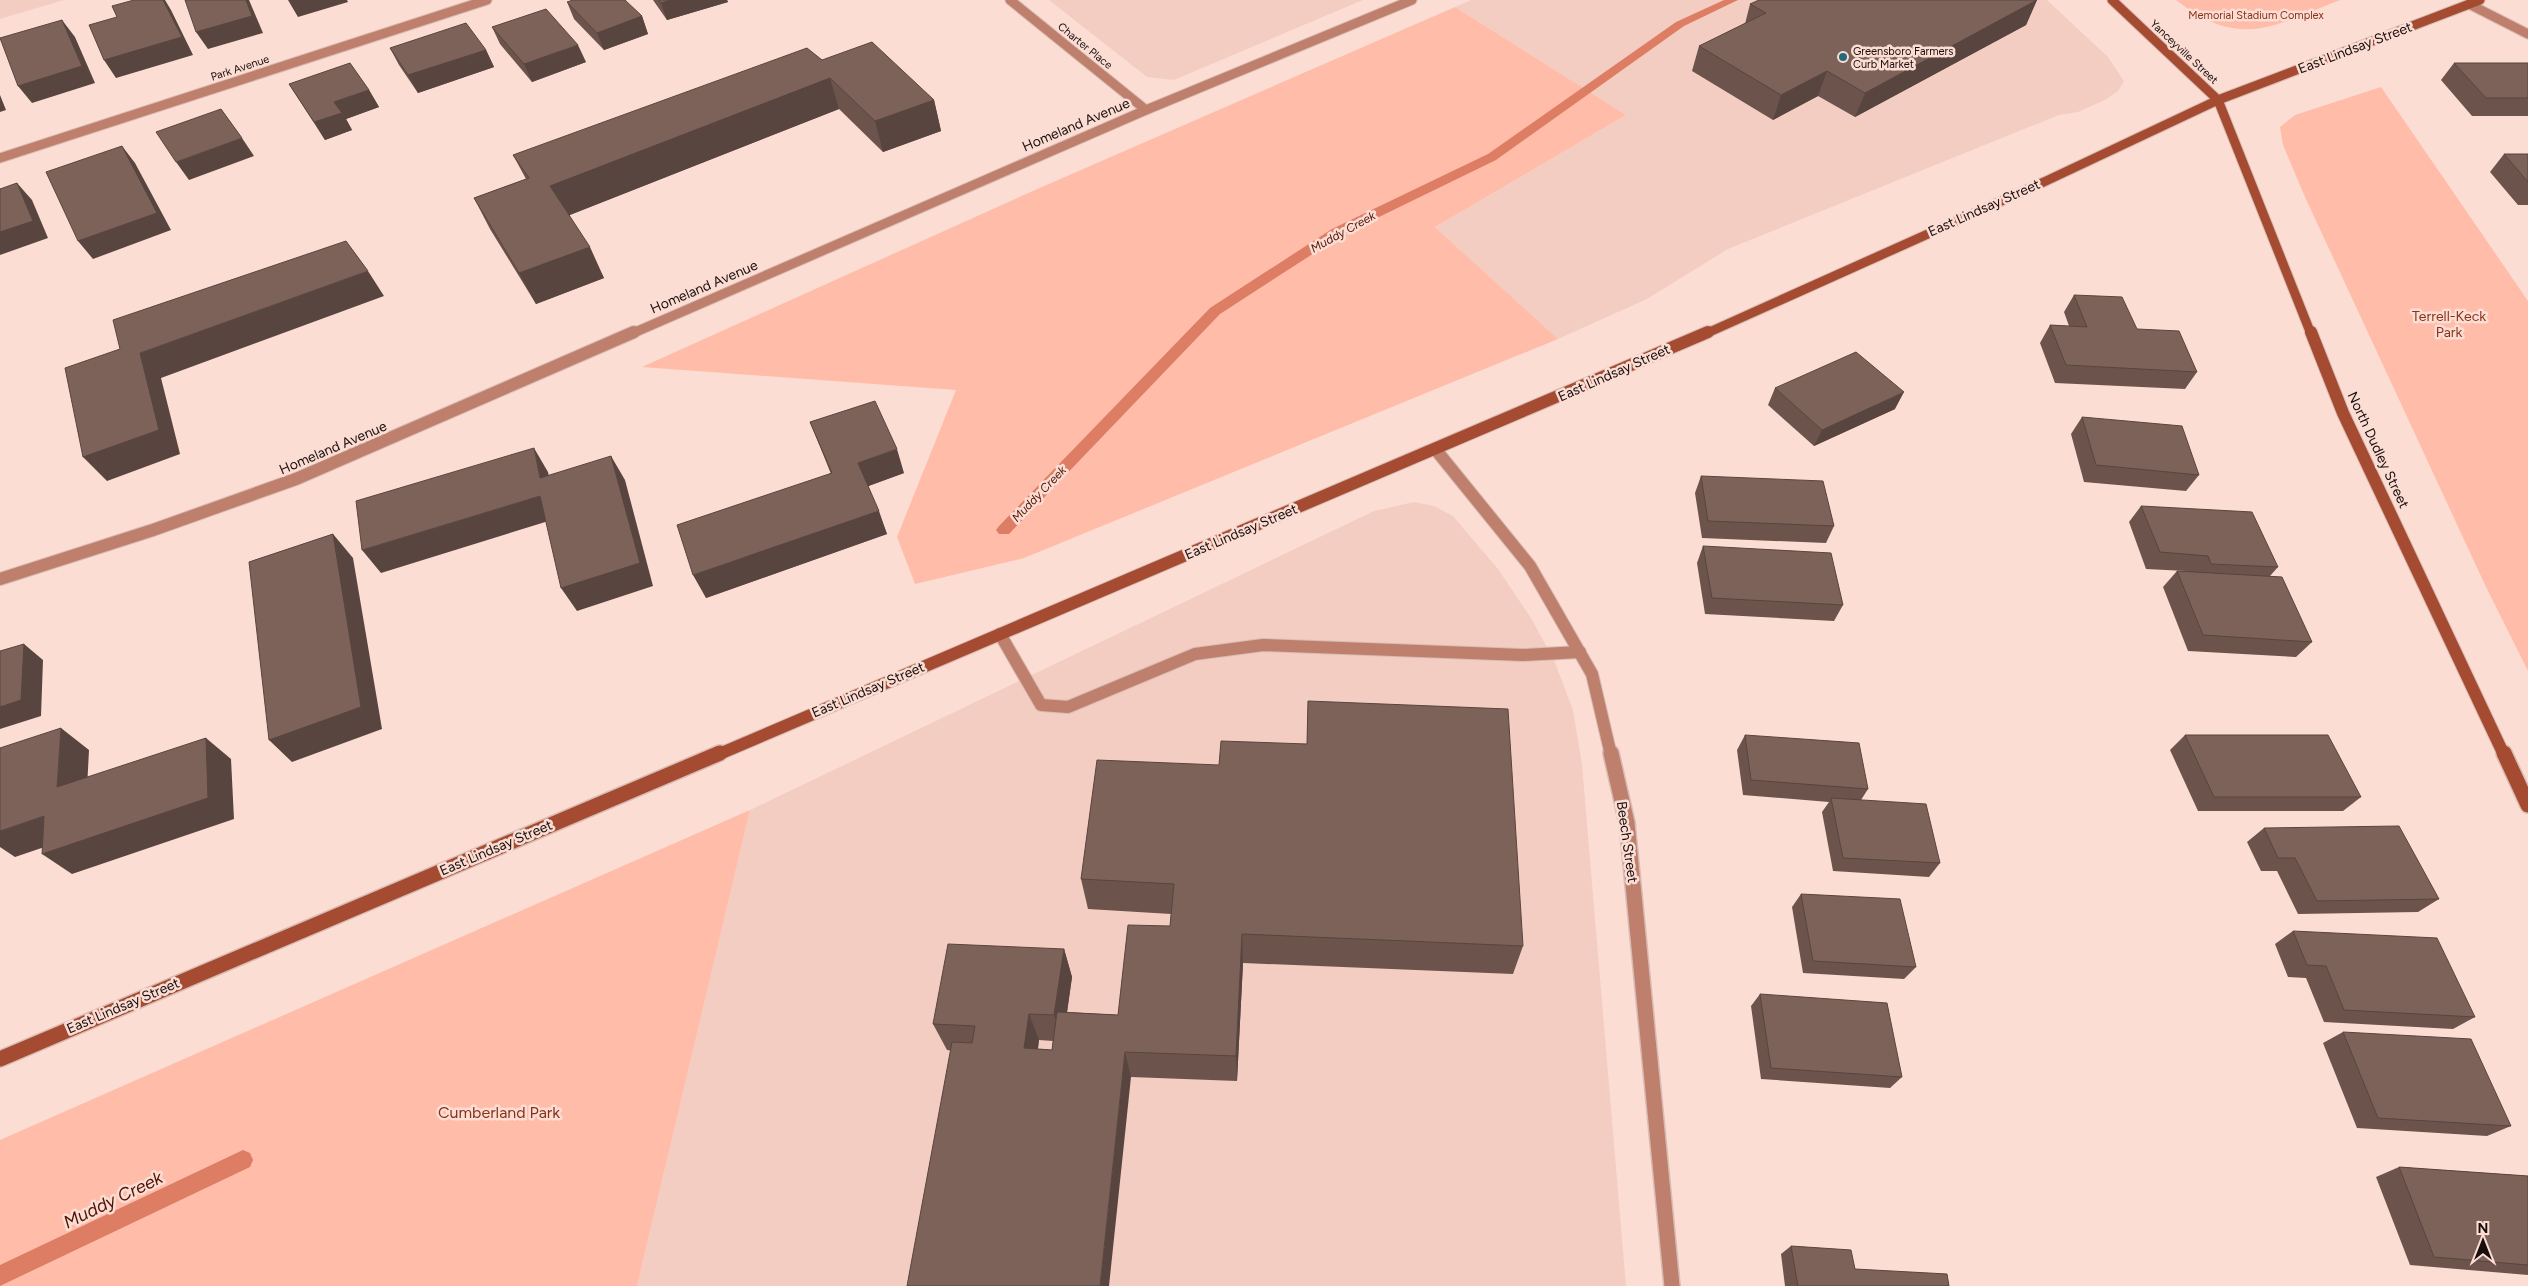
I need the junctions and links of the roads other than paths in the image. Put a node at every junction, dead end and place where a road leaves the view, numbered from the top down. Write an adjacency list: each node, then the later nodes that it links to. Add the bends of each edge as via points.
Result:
1 (487, 0): 10 (street, Park Avenue)
2 (1010, 0): 9 (street, Charter Place)
3 (1412, 0): 9 (street, Homeland Avenue)
4 (2112, 0): 8 (street, Yanceyville Street)
5 (2480, 0): 6 (street, East Lindsay Street)
6 (2469, 4): 7 (street); 8 (street, East Lindsay Street)
7 (2528, 34)
8 (2218, 100): 11 (street, East Lindsay Street, via 2046,181); 15 (street, North Dudley Street, via 2343,413)
9 (1146, 110): 12 (street, Homeland Avenue, via 296,480)
10 (0, 158)
11 (1436, 450): 13 (street, East Lindsay Street); 14 (street, Beech Street, via 1530,566)
12 (0, 579)
13 (1000, 634): 14 (street, via 1041,705 1068,707 1195,654 1263,645 1523,654); 16 (street, East Lindsay Street)
14 (1580, 652): 17 (street, Beech Street, via 1592,674 1627,823)
15 (2528, 805)
16 (0, 1058)
17 (1672, 1286)

